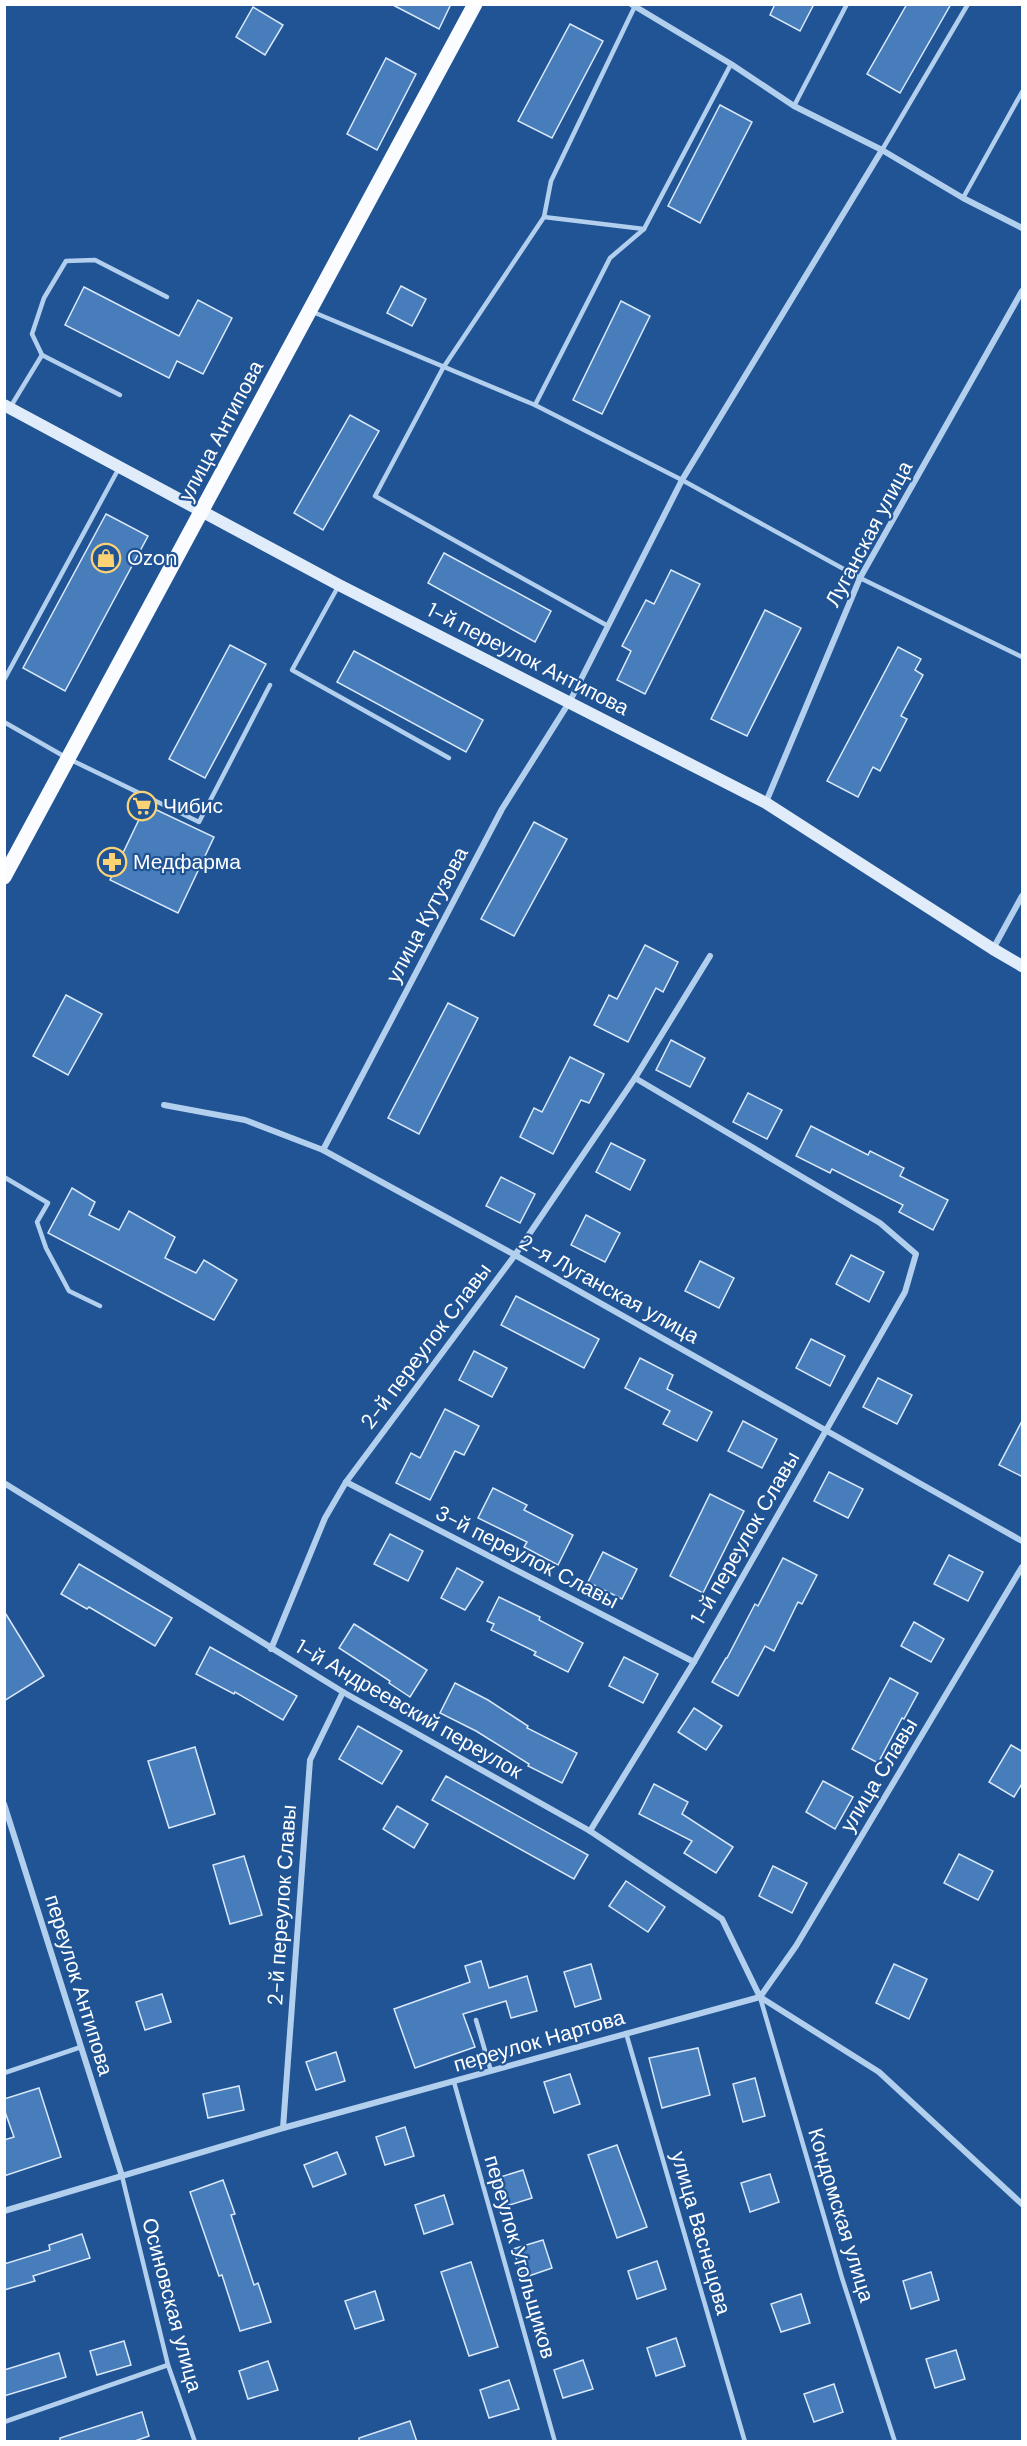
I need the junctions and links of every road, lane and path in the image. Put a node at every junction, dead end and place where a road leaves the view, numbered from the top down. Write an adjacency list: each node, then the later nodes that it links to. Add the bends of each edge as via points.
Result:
1 (475, 4): 15 (main road, улица Антипова)
2 (847, 4): 7 (lane)
3 (968, 4): 8 (lane)
4 (634, 5): 5 (street); 10 (lane, via 551,181)
5 (731, 64): 7 (street); 11 (lane)
6 (1023, 93): 9 (lane)
7 (794, 106): 8 (street)
8 (882, 150): 9 (street); 22 (street, улица Кутузова)
9 (963, 198): 12 (street)
10 (544, 217): 11 (lane); 17 (lane)
11 (644, 228): 19 (lane, via 610,258)
12 (1023, 228)
13 (1023, 291): 24 (street, Луганская улица)
14 (167, 297): 16 (lane, via 95,260 66,261 44,298 32,334)
15 (310, 310): 17 (lane); 23 (main road, улица Антипова)
16 (42, 355): 18 (lane); 20 (lane)
17 (443, 368): 19 (lane); 26 (lane, via 375,496)
18 (120, 395)
19 (535, 405): 22 (lane)
20 (7, 407): 21 (main road, 1-й переулок Антипова)
21 (119, 468): 23 (main road, 1-й переулок Антипова); 28 (lane)
22 (682, 480): 24 (lane); 26 (street, улица Кутузова)
23 (202, 512): 25 (main road, 1-й переулок Антипова); 32 (main road, улица Антипова)
24 (860, 578): 27 (lane); 34 (street, Луганская улица)
25 (339, 585): 30 (main road, 1-й переулок Антипова); 33 (lane, via 292,670)
26 (608, 626): 30 (street, улица Кутузова)
27 (1023, 657)
28 (4, 680)
29 (270, 685): 32 (lane, via 199,822)
30 (570, 701): 34 (main road, 1-й переулок Антипова); 42 (street, улица Кутузова, via 502,808)
31 (4, 722): 32 (lane)
32 (67, 758): 35 (main road, улица Антипова)
33 (449, 758)
34 (766, 803): 37 (main road, 1-й переулок Антипова)
35 (4, 877)
36 (1023, 896): 37 (street)
37 (993, 949): 39 (main road, 1-й переулок Антипова)
38 (710, 956): 40 (street, 2-й переулок Славы)
39 (1023, 966)
40 (635, 1078): 44 (street, 2-й переулок Славы); 46 (street, 1-й переулок Славы, via 880,1223 916,1254 905,1292)
41 (164, 1105): 42 (street, 2-я Луганская улица, via 245,1120)
42 (322, 1150): 44 (street, 2-я Луганская улица)
43 (4, 1177): 45 (lane, via 48,1203 37,1222 46,1248 69,1292)
44 (515, 1255): 46 (street, 2-я Луганская улица); 47 (street, 2-й переулок Славы)
45 (100, 1306)
46 (826, 1430): 49 (street, 2-я Луганская улица); 52 (street, 1-й переулок Славы)
47 (346, 1482): 51 (street, 2-й переулок Славы, via 325,1518); 52 (street, 3-й переулок Славы)
48 (4, 1483): 51 (street, 1-й Андреевский переулок)
49 (1023, 1541)
50 (1023, 1567): 56 (street, улица Славы, via 796,1946)
51 (271, 1649): 53 (street, 1-й Андреевский переулок)
52 (694, 1662): 55 (street, 1-й переулок Славы)
53 (342, 1692): 55 (street, 1-й Андреевский переулок); 63 (street, 2-й переулок Славы, via 310,1760)
54 (4, 1804): 59 (street, переулок Антипова)
55 (590, 1831): 56 (street, 1-й Андреевский переулок, via 722,1919)
56 (760, 1997): 58 (street, переулок Нартова); 65 (street, via 879,2072); 72 (lane, Кондомская улица, via 842,2278)
57 (476, 2020): 60 (lane)
58 (626, 2033): 60 (street, переулок Нартова); 71 (lane, улица Васнецова)
59 (81, 2047): 61 (lane); 64 (street, переулок Антипова)
60 (491, 2071): 62 (street, переулок Нартова)
61 (4, 2073)
62 (454, 2082): 63 (street, переулок Нартова); 69 (lane, переулок Угольщиков)
63 (283, 2128): 64 (street, переулок Нартова)
64 (122, 2176): 66 (street, переулок Нартова); 67 (lane, Осиновская улица)
65 (1023, 2204)
66 (4, 2211)
67 (168, 2365): 68 (lane); 70 (lane, Осиновская улица)
68 (4, 2422)
69 (554, 2441)
70 (195, 2442)
71 (745, 2442)
72 (895, 2442)

